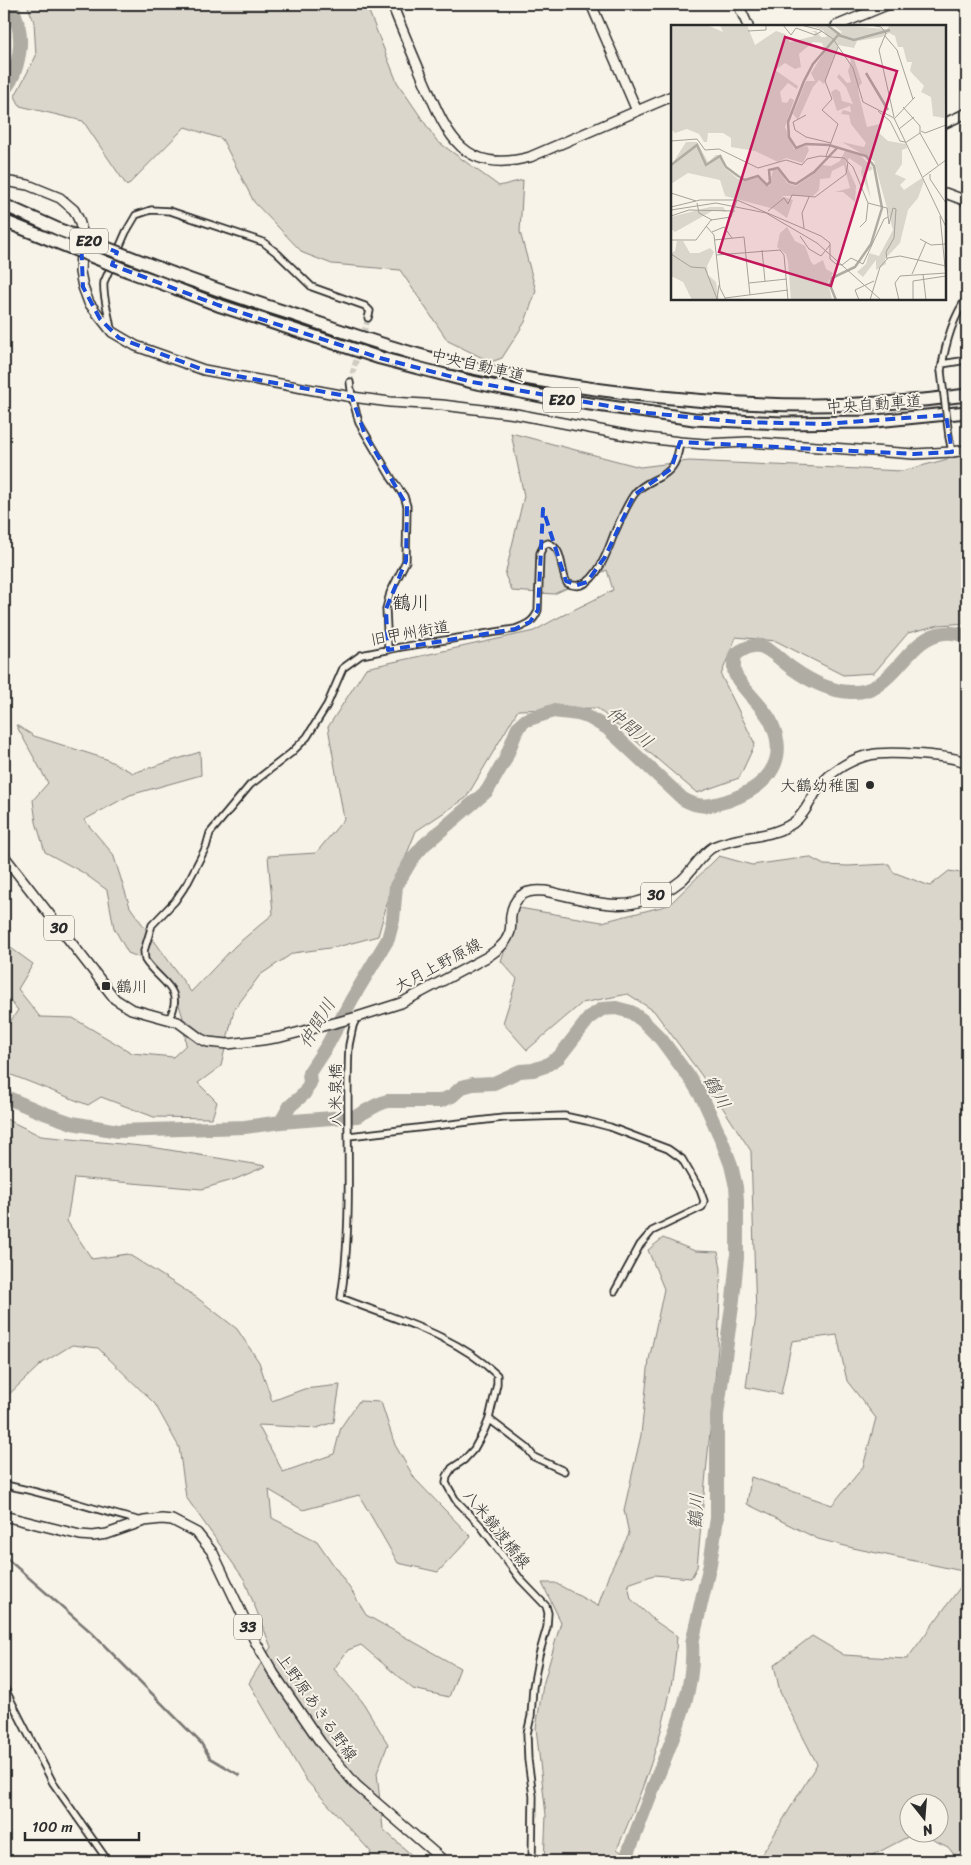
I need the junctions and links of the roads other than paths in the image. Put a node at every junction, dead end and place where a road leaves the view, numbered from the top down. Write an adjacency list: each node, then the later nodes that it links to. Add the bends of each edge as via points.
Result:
1 (392, 4): 8 (main road, via 445,127 460,146 473,154 497,162 530,157)
2 (591, 4): 8 (main road)
3 (738, 4): 5 (main road)
4 (889, 4): 6 (main road)
5 (748, 25)
6 (838, 25)
7 (671, 96): 8 (main road)
8 (637, 112)
9 (967, 113): 10 (main road)
10 (946, 123)
11 (4, 181): 18 (main road, via 28,185 60,198 74,210 82,231 82,287 89,303)
12 (946, 193): 13 (main road)
13 (967, 201)
14 (4, 205): 22 (highway, 中央自動車道 / E20, bridge, via 174,274 349,334 429,357 559,384 693,400 778,405 862,404)
15 (4, 221): 24 (highway, 中央自動車道 / E20, bridge, via 218,305 380,358 472,382 556,399 684,418 773,423 866,422)
16 (967, 298): 20 (street, via 943,353)
17 (368, 318): 18 (street, via 370,311 365,306 312,286 264,242 170,211 151,210 136,215 104,282)
18 (112, 332): 23 (main road, via 136,346 204,370)
19 (967, 360): 20 (street)
20 (942, 364): 27 (street, bridge)
21 (350, 382): 23 (street)
22 (967, 395)
23 (352, 397): 25 (main road, via 516,414); 28 (street, via 364,432 407,506 406,561 386,609)
24 (967, 412)
25 (680, 442): 27 (main road, via 748,442 914,454); 28 (street, 旧甲州街道, via 670,469 634,495 605,557 587,582 567,583 558,553 548,543 540,553 538,610 530,622 515,629)
26 (967, 450): 27 (main road)
27 (952, 452)
28 (388, 650): 32 (street, 旧甲州街道, via 361,656 343,668 307,737 250,785 210,833 182,892 152,925 144,960 170,986 174,1009)
29 (967, 762): 31 (main road, 大月上野原線 / 30, via 942,756 869,755 842,767 825,780 793,823 773,832 711,848 682,880 635,903 609,904 545,891 526,891 516,900 509,934 498,949 400,1003)
30 (4, 856): 32 (main road, 大月上野原線 / 30, via 115,999 131,1009)
31 (354, 1018): 32 (main road, 大月上野原線 / 30, via 262,1040 216,1043 201,1039 185,1026); 33 (street, 八米泉橋, via 349,1054)
32 (169, 1019)
33 (349, 1136): 34 (street, via 503,1118 564,1116 668,1149 682,1159 700,1190 704,1201 702,1207 652,1231 640,1245); 35 (street, 八米鏡渡橋線, via 346,1265 341,1298 416,1326 488,1366 497,1375)
34 (615, 1291)
35 (489, 1419): 36 (street, via 534,1457); 43 (street, 八米鏡渡橋線, via 474,1449 452,1468 446,1482 455,1498 546,1606 548,1613 527,1734 532,1796)
36 (564, 1471)
37 (4, 1486): 39 (street, via 29,1489)
38 (4, 1516): 39 (main road, 上野原あきる野線 / 33, via 93,1536)
39 (144, 1522): 42 (main road, 上野原あきる野線 / 33, via 172,1520 204,1540 269,1666 326,1749 356,1785)
40 (4, 1688): 41 (street, via 54,1783)
41 (108, 1861)
42 (444, 1861)
43 (532, 1861)

